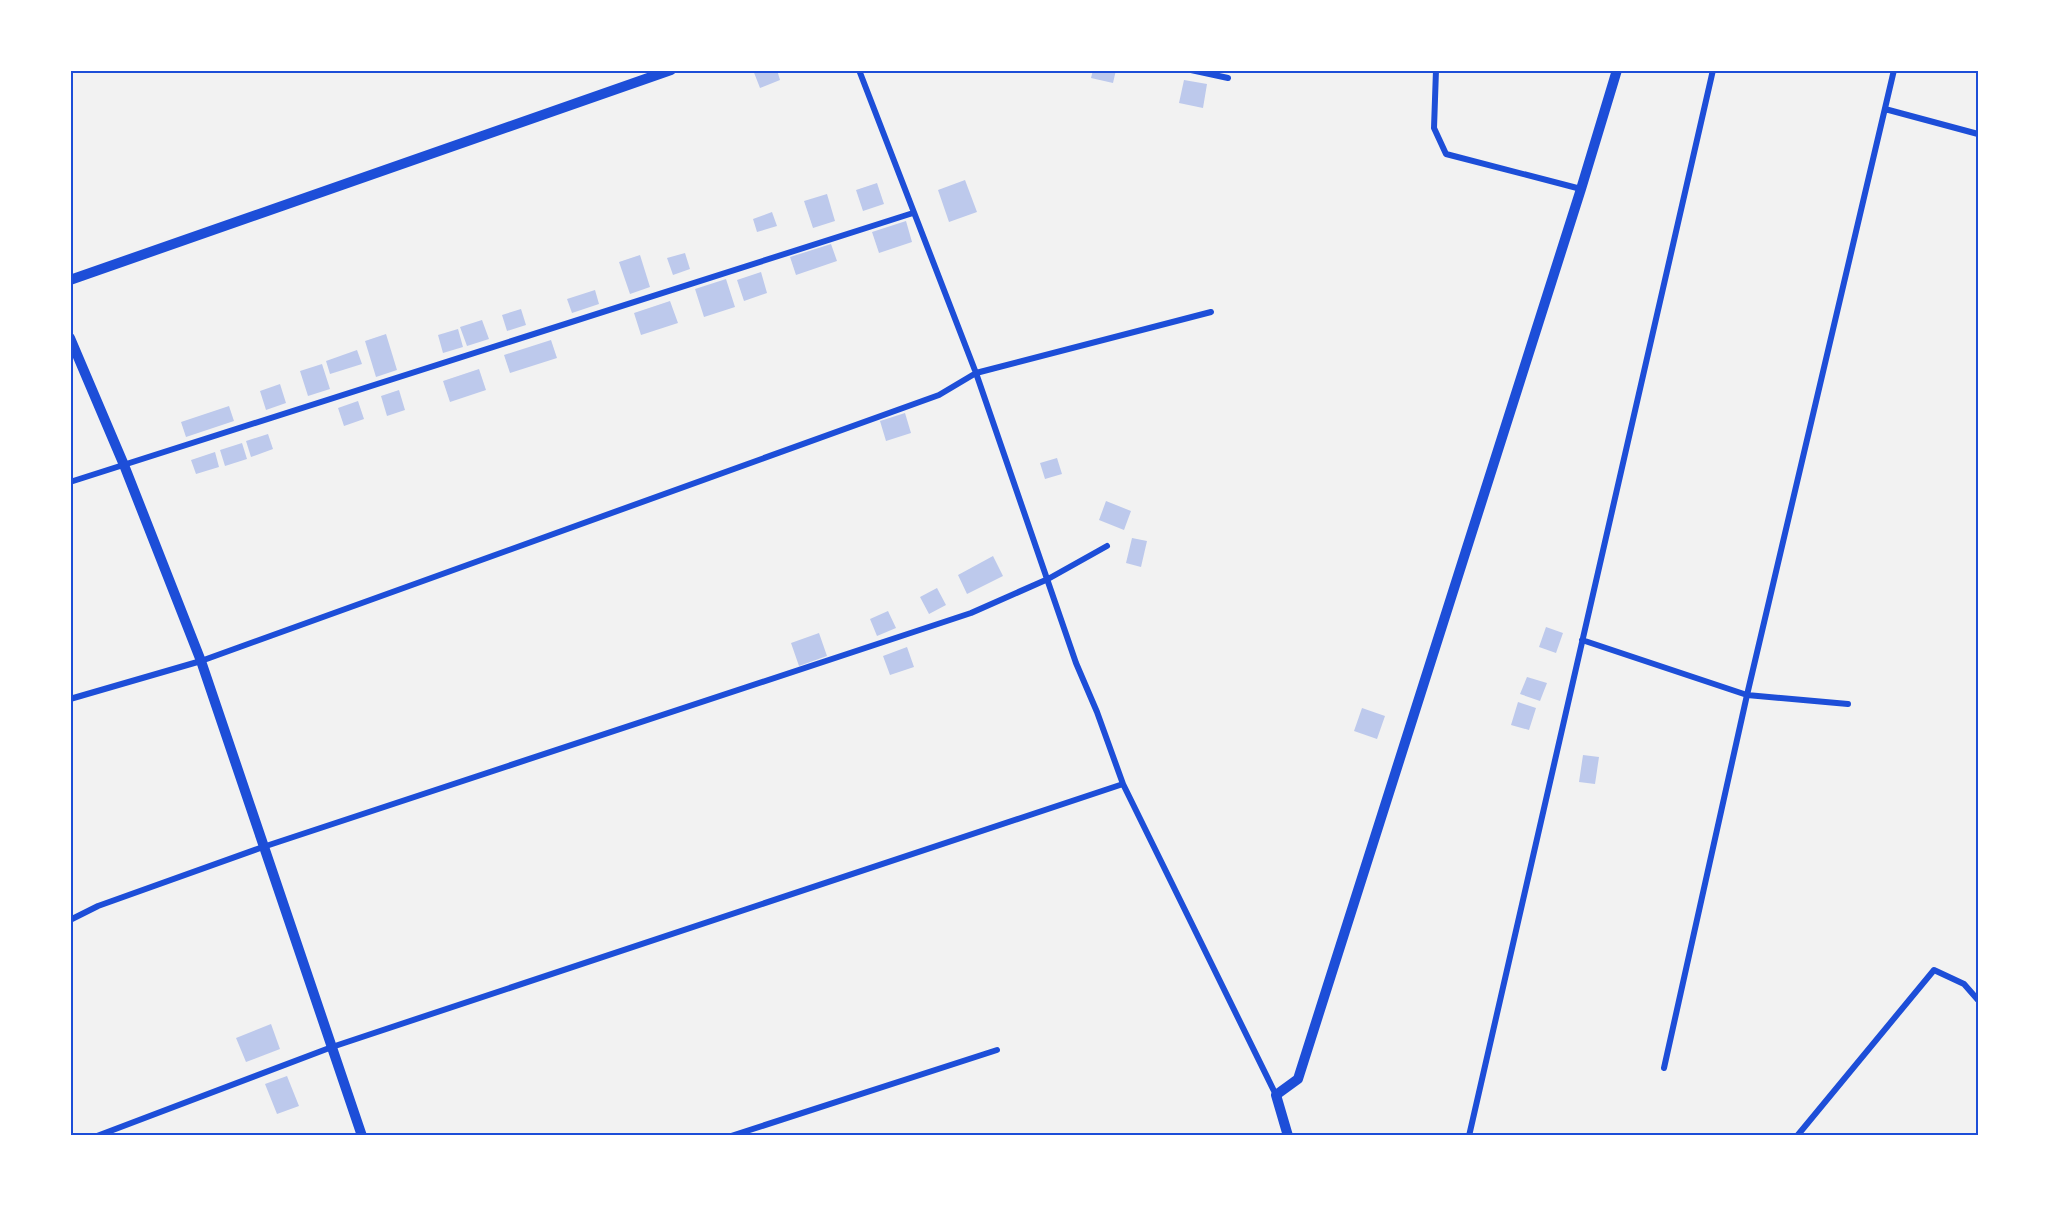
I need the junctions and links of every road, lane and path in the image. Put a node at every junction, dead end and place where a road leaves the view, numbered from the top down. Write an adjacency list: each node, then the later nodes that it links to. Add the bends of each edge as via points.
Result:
1 (671, 70): 13 (street)
2 (859, 70): 12 (street)
3 (1191, 70): 8 (street)
4 (1436, 70): 11 (street, via 1434,128 1446,154)
5 (1617, 70): 11 (street)
6 (1713, 70): 21 (street)
7 (1894, 70): 9 (street)
8 (1228, 78)
9 (1885, 109): 10 (street); 23 (street)
10 (1978, 134)
11 (1581, 189): 33 (street, via 1298,1079)
12 (913, 213): 16 (street); 17 (street)
13 (70, 280)
14 (1212, 312): 16 (street)
15 (70, 338): 17 (street)
16 (976, 373): 20 (street); 22 (street, via 939,394)
17 (124, 465): 18 (street); 22 (street)
18 (70, 482)
19 (1107, 546): 20 (street)
20 (1048, 579): 26 (street); 27 (street, via 971,613)
21 (1582, 640): 23 (street); 38 (street)
22 (201, 661): 24 (street); 27 (street)
23 (1747, 695): 25 (street); 32 (street)
24 (70, 699)
25 (1848, 704)
26 (1123, 784): 30 (street); 33 (street)
27 (263, 847): 28 (street, via 98,906); 30 (street)
28 (70, 920)
29 (1978, 1000): 39 (street, via 1964,984 1934,970)
30 (332, 1047): 34 (street); 35 (street)
31 (997, 1050): 36 (street)
32 (1664, 1068)
33 (1276, 1095): 37 (street)
34 (97, 1136)
35 (362, 1136)
36 (731, 1136)
37 (1288, 1136)
38 (1469, 1136)
39 (1797, 1136)

